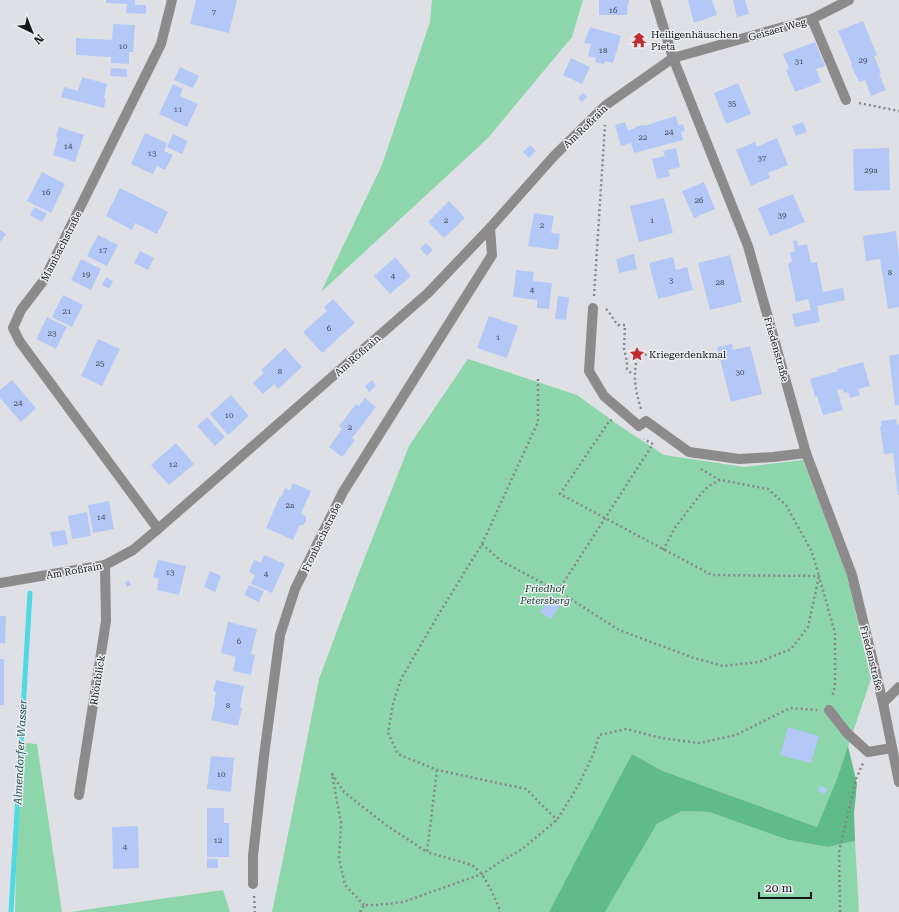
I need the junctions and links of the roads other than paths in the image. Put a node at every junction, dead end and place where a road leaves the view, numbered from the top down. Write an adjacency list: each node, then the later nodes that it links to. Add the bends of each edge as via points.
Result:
1 (172, 0): 10 (street, Mambachstraße, via 162,44 44,280 22,310 13,328 20,342)
2 (655, 0): 5 (street, Friedenstraße)
3 (849, 0): 4 (street, Geisaer Weg)
4 (812, 19): 5 (street, Geisaer Weg); 6 (street, Geisaer Weg)
5 (674, 58): 7 (street, Am Roßrain, via 606,105 554,156); 9 (street, Friedenstraße, via 748,246)
6 (846, 100)
7 (490, 228): 10 (street, Am Roßrain, via 428,293); 19 (street, Fronbachstraße, via 492,255 343,492 295,589 280,635 254,848)
8 (593, 308): 9 (street, via 589,370 604,396 639,426 646,421 689,452 739,459)
9 (806, 453): 14 (street, Friedenstraße, via 852,574)
10 (158, 529): 11 (street, Am Roßrain, via 133,550)
11 (105, 565): 12 (street, Am Roßrain); 18 (street, Rhönblick, via 106,620)
12 (0, 583)
13 (899, 687): 14 (street)
14 (883, 703): 16 (street, Friedenstraße)
15 (829, 710): 16 (street, via 846,733 868,752)
16 (892, 748): 17 (street, Friedenstraße)
17 (899, 782)
18 (78, 795)
19 (253, 884)

